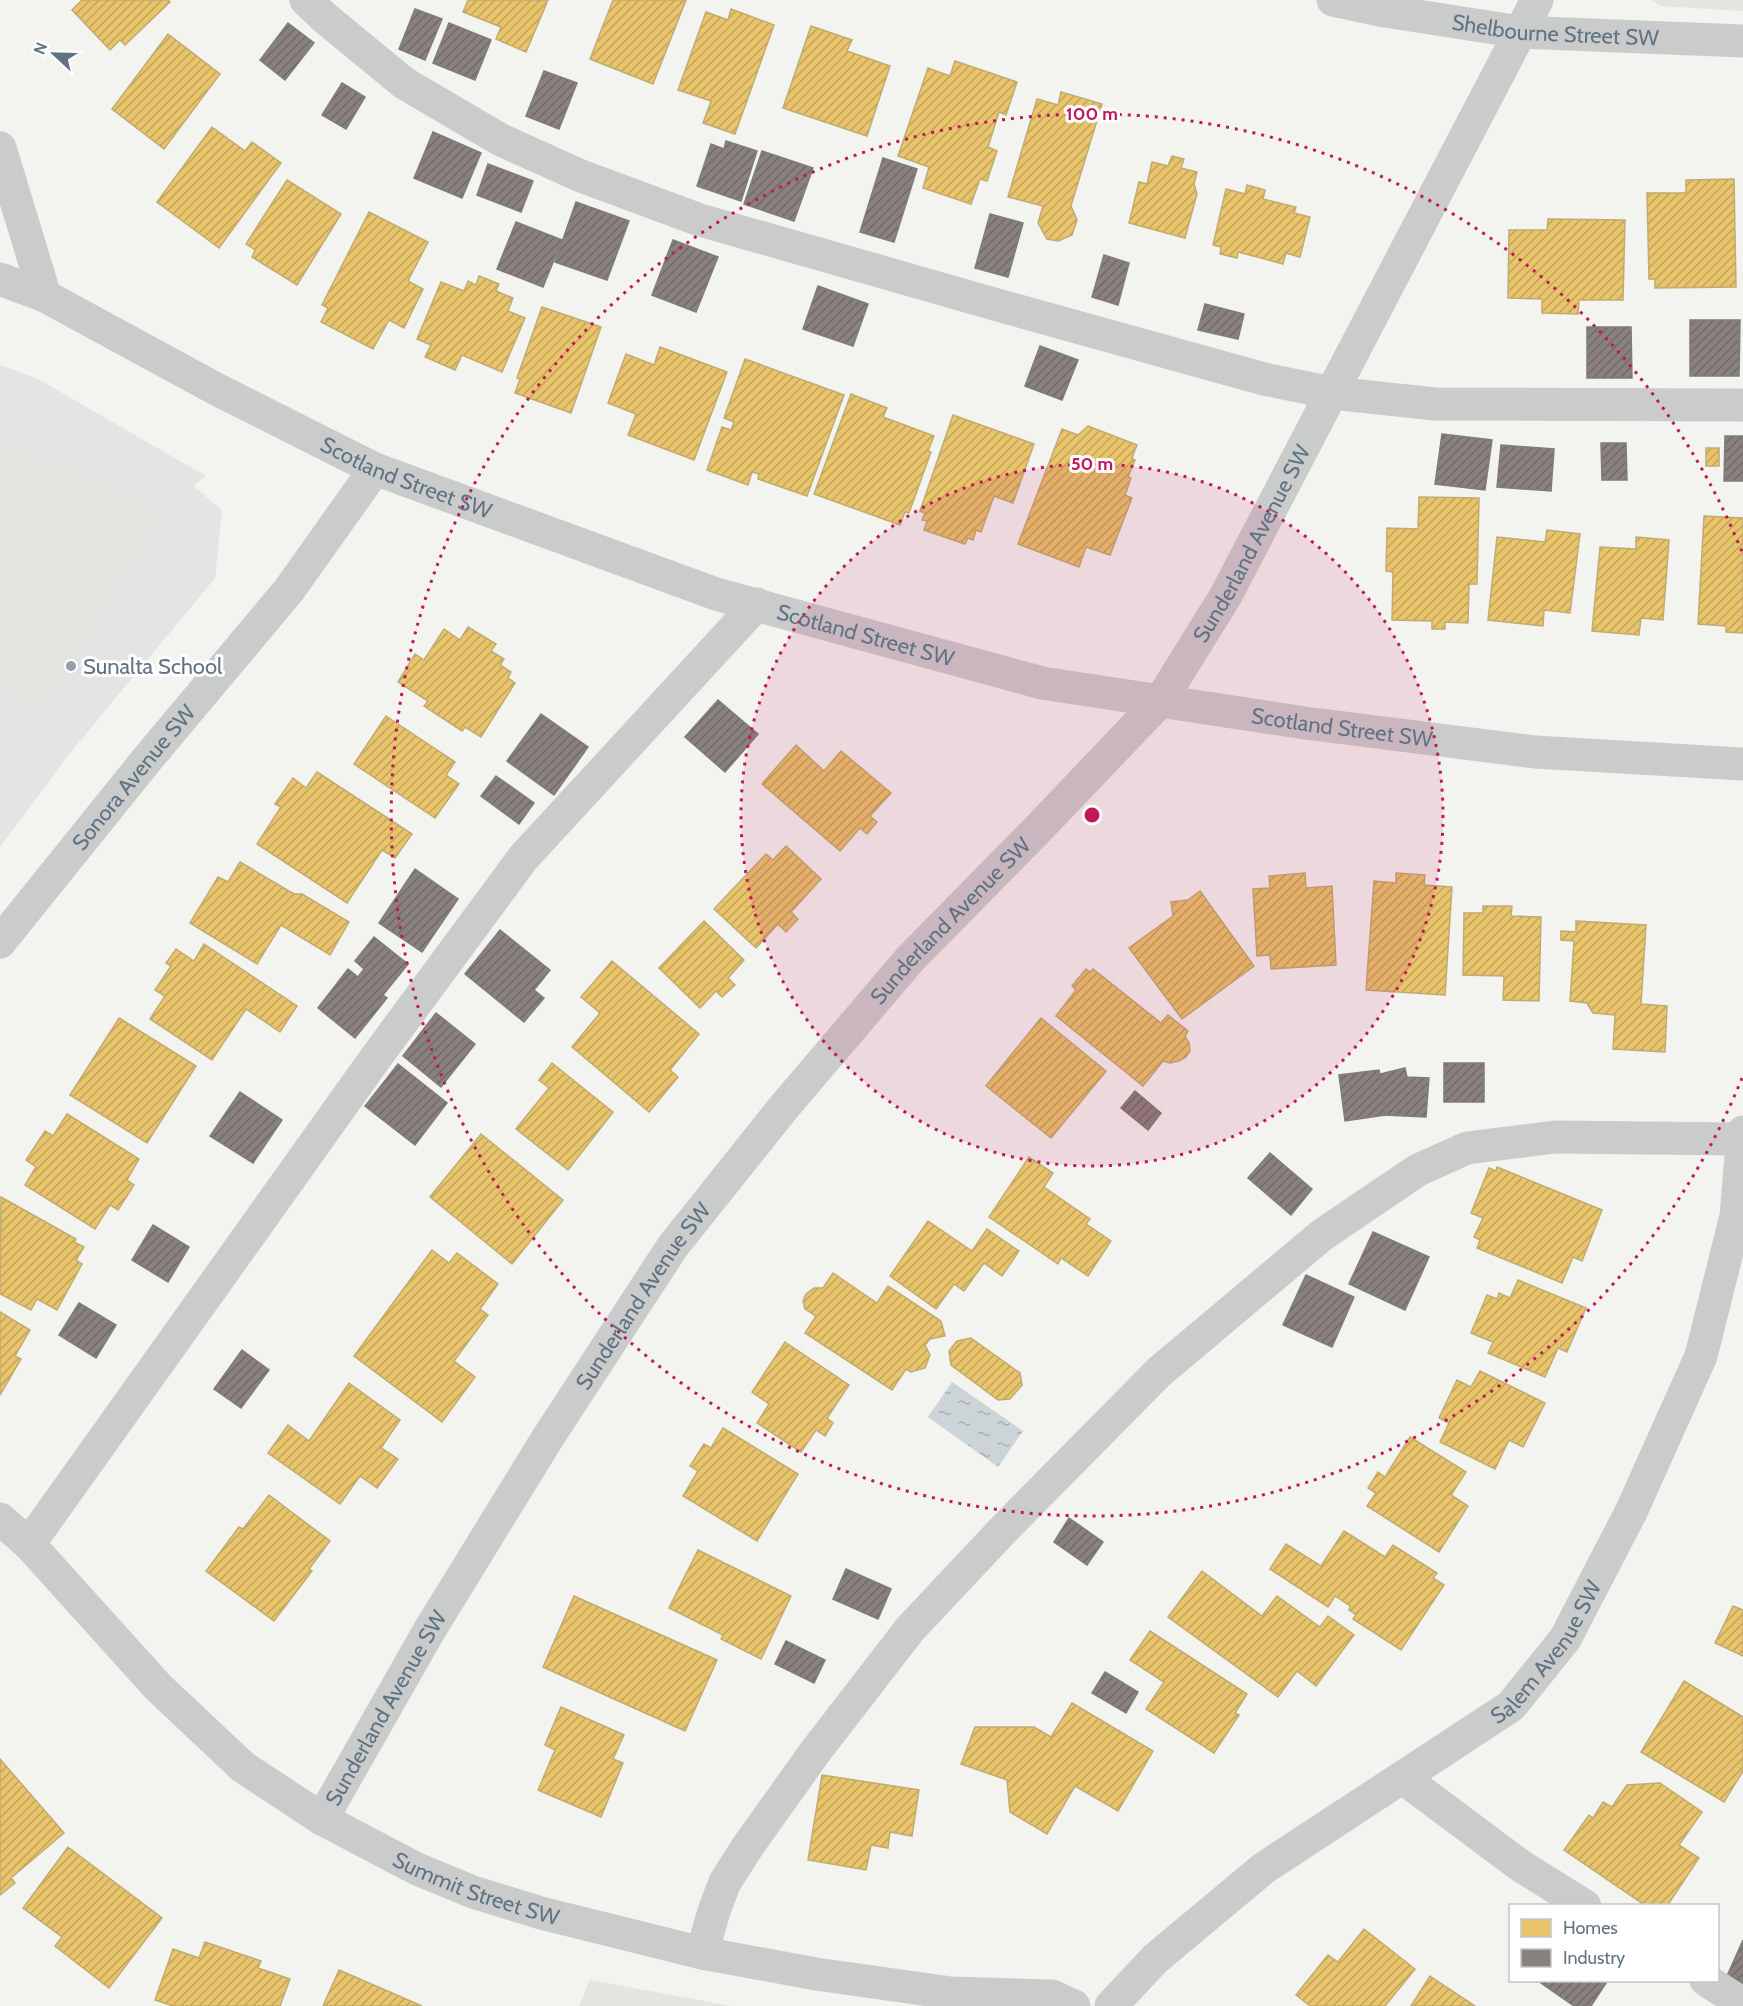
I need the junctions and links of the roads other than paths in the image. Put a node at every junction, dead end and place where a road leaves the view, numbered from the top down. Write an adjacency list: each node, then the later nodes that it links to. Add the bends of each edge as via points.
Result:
1 (306, 0): 9 (street, via 404,83 501,140 581,176 700,220 1241,372)
2 (1333, 0): 4 (street, Shelbourne Street SW)
3 (1537, 0): 4 (street, Sunderland Avenue SW)
4 (1520, 32): 5 (street, Shelbourne Street SW); 9 (street, Sunderland Avenue SW)
5 (1743, 41)
6 (0, 148): 8 (street)
7 (0, 279): 8 (street, Scotland Street SW)
8 (45, 296): 11 (street, Scotland Street SW)
9 (1332, 393): 10 (street, via 1435,404); 13 (street, Sunderland Avenue SW, via 1225,597)
10 (1743, 405)
11 (375, 469): 12 (street, Scotland Street SW, via 716,594); 15 (street, Sonora Avenue SW, via 289,590)
12 (757, 604): 13 (street, Scotland Street SW, via 1042,683); 19 (street, via 523,858)
13 (1161, 700): 14 (street, Scotland Street SW, via 1534,752); 21 (street, Sunderland Avenue SW, via 910,959 672,1246 546,1439 429,1631)
14 (1743, 764)
15 (0, 942)
16 (1743, 1132): 17 (street, Salem Avenue SW)
17 (1742, 1139): 20 (street, Salem Avenue SW, via 1736,1216 1701,1356 1631,1512 1565,1639 1511,1706); 23 (street, via 1555,1137 1467,1148 1418,1170 1323,1235 1159,1372 910,1629 748,1846 725,1882)
18 (0, 1519): 19 (street, Summit Street SW)
19 (29, 1544): 21 (street, Summit Street SW, via 193,1722 243,1767)
20 (1403, 1778): 22 (street, via 1521,1866); 27 (street, Salem Avenue SW, via 1264,1868 1155,1959)
21 (322, 1820): 23 (street, Summit Street SW, via 417,1869 473,1892)
22 (1583, 1904)
23 (702, 1953): 26 (street, Summit Street SW, via 951,1993 1052,1996)
24 (1709, 1982): 25 (street)
25 (1743, 2004)
26 (1074, 2006)
27 (1111, 2006)

